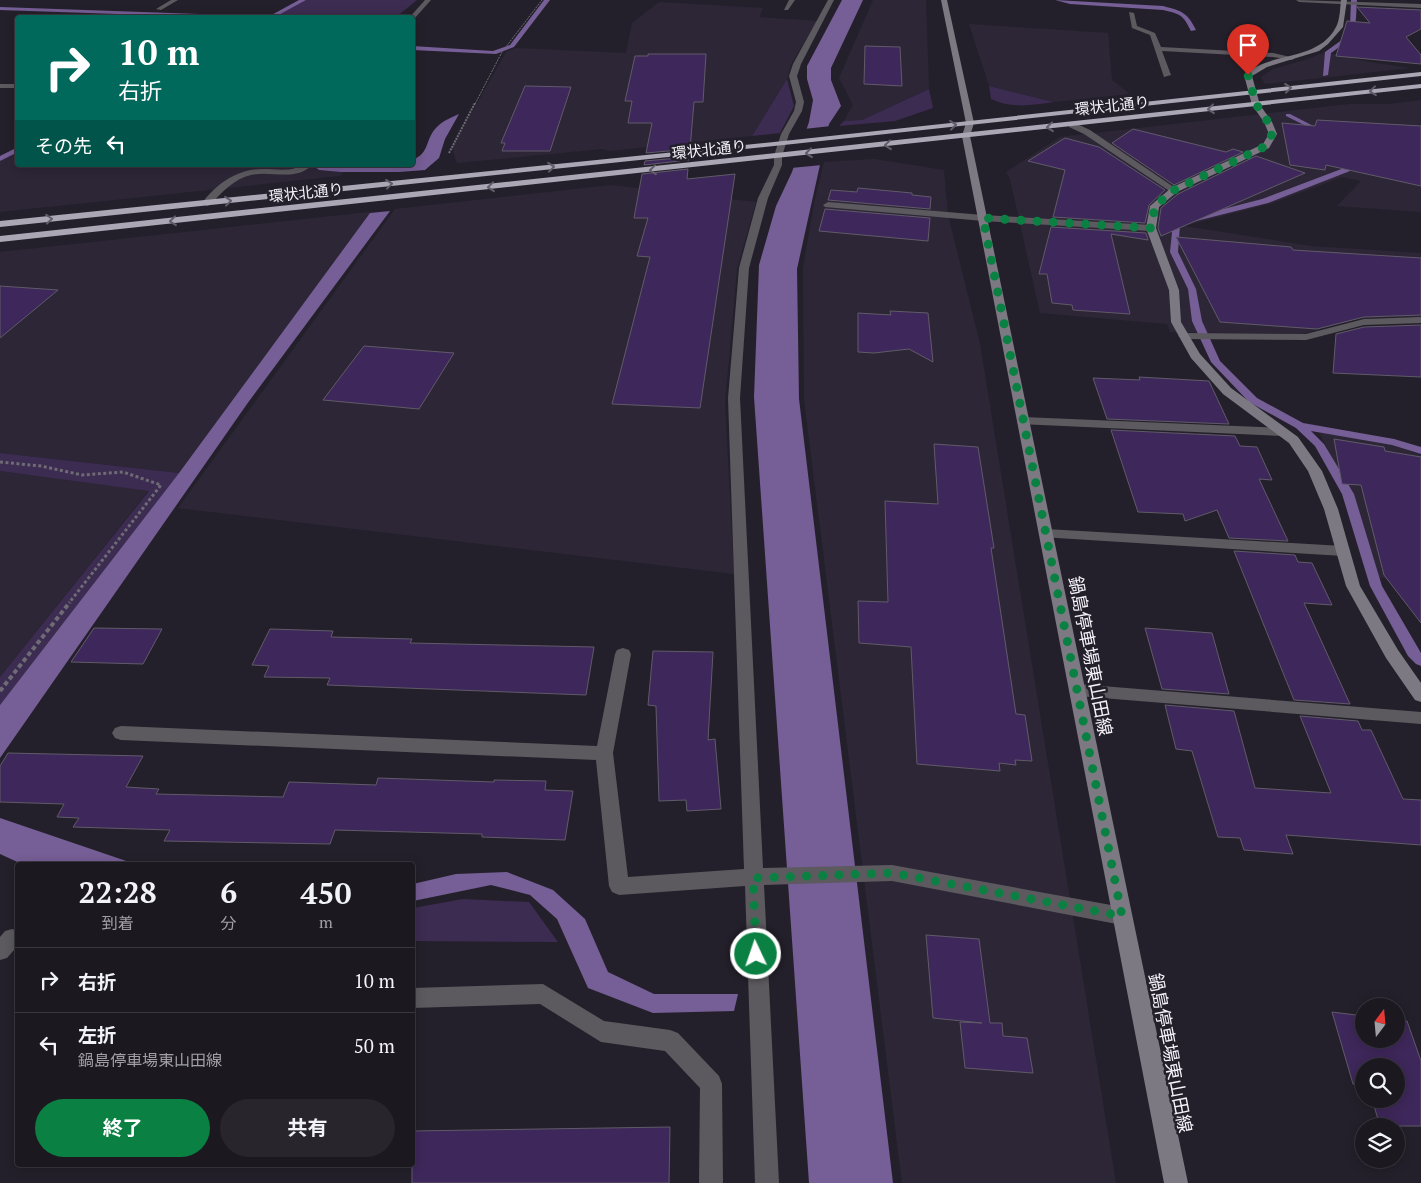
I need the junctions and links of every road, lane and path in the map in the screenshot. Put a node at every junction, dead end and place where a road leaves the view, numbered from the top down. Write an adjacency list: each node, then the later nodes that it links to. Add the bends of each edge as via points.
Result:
1 (175, 0): 10 (street)
2 (428, 0): 13 (street)
3 (542, 0): 27 (path, via 502,52 449,150)
4 (792, 0): 11 (street)
5 (831, 0): 25 (street, via 796,64 793,76 800,102)
6 (944, 0): 24 (main road, 鍋島停車場東山田線)
7 (1299, 0): 8 (street)
8 (1345, 2): 9 (street); 15 (main road, via 1340,28 1326,43 1317,50)
9 (1421, 6)
10 (159, 9)
11 (786, 9)
12 (1131, 13): 14 (street, via 1134,27 1153,34)
13 (415, 15)
14 (1158, 48): 15 (street); 17 (street)
15 (1292, 58): 21 (main road, via 1264,65 1248,75)
16 (1421, 74): 21 (highway, 環状北通り, one-way to 16)
17 (1167, 75)
18 (0, 86): 19 (street)
19 (15, 86)
20 (1421, 86): 22 (highway, 環状北通り, one-way to 22)
21 (1253, 92): 22 (main road); 24 (highway, 環状北通り)
22 (1256, 104): 23 (highway, 環状北通り, one-way to 23); 28 (main road, via 1272,134 1266,146)
23 (1072, 125): 24 (highway, 環状北通り, one-way to 24); 28 (street)
24 (968, 130): 25 (highway, 環状北通り, one-way to 24, via 835,138); 25 (highway, 環状北通り, one-way to 25, via 830,151); 31 (main road, 鍋島停車場東山田線)
25 (785, 149): 27 (highway, 環状北通り, one-way to 25); 34 (highway, 環状北通り, one-way to 34); 49 (street, via 764,198 744,268 734,398)
26 (306, 167): 29 (street, via 288,172 263,170 246,173)
27 (445, 178): 29 (highway, 環状北通り, one-way to 27)
28 (1174, 190): 33 (main road, via 1155,206)
29 (207, 203): 32 (highway, 環状北通り, one-way to 29)
30 (828, 205): 31 (street)
31 (983, 218): 33 (street); 37 (main road, 鍋島停車場東山田線)
32 (0, 224)
33 (1151, 228): 36 (main road, via 1174,290 1176,322)
34 (0, 239)
35 (1421, 320): 36 (street, via 1364,322 1306,337)
36 (1190, 336): 38 (main road, via 1195,356 1228,391)
37 (1023, 421): 38 (street); 40 (main road, 鍋島停車場東山田線)
38 (1282, 432): 41 (main road, via 1294,440 1315,471)
39 (0, 462): 44 (path, via 82,475 123,472 161,485)
40 (1046, 534): 41 (street); 43 (main road, 鍋島停車場東山田線)
41 (1344, 551): 45 (main road, via 1353,586 1392,654)
42 (623, 654): 48 (street)
43 (1077, 690): 46 (street); 50 (main road, 鍋島停車場東山田線)
44 (0, 691)
45 (1421, 696)
46 (1421, 718)
47 (121, 733): 48 (street)
48 (604, 753): 49 (street, via 619,886)
49 (761, 877): 50 (street, via 892,873); 55 (street)
50 (1122, 916): 56 (main road, 鍋島停車場東山田線)
51 (15, 940): 52 (street, via 12,938)
52 (0, 951)
53 (415, 998): 54 (street, via 543,994 601,1031 670,1041 711,1084)
54 (711, 1183)
55 (766, 1183)
56 (1176, 1183)

